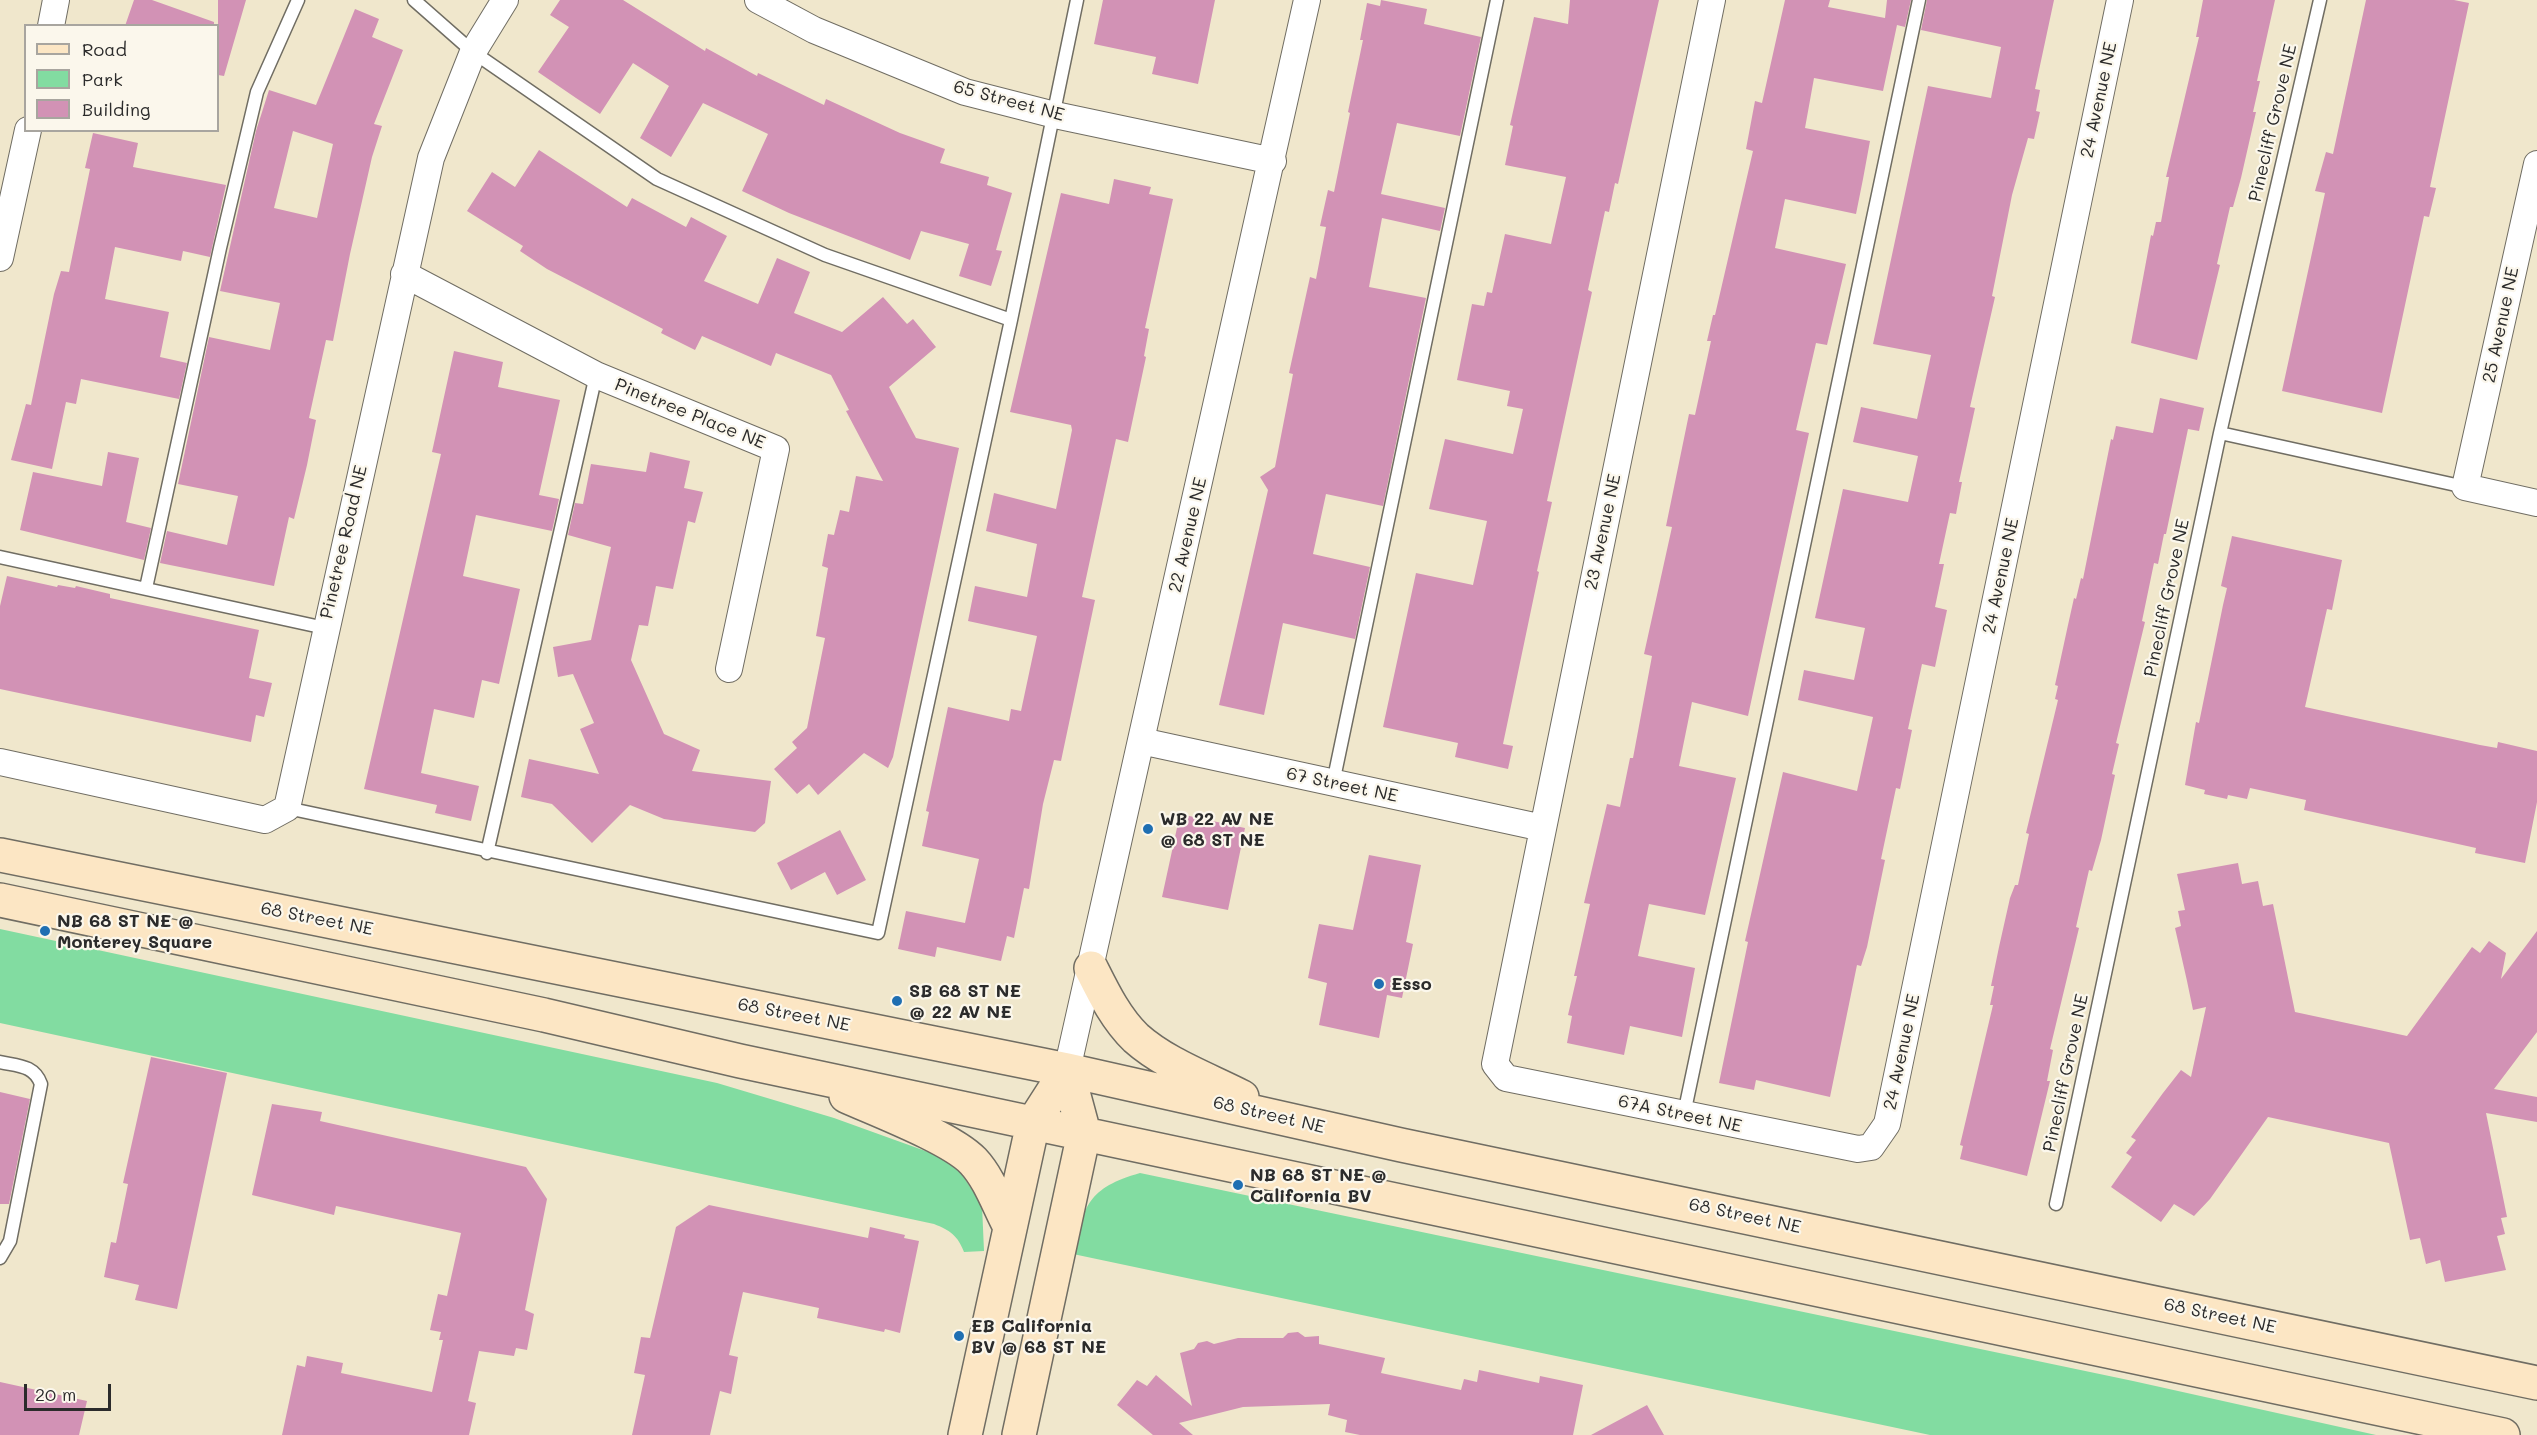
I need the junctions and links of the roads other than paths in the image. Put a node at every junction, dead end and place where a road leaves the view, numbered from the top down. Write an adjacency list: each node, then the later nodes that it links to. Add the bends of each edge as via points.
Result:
1 (56, 0): 13 (street)
2 (297, 0): 27 (lane, via 257,92)
3 (414, 0): 14 (lane)
4 (505, 0): 14 (street, Pinetree Road NE)
5 (758, 0): 15 (street, 65 Street NE, via 814,30 965,92)
6 (1077, 0): 15 (lane)
7 (1307, 0): 17 (street, 22 Avenue NE)
8 (1497, 0): 32 (lane)
9 (1712, 0): 34 (street, 23 Avenue NE)
10 (1919, 0): 43 (lane)
11 (2120, 0): 47 (street, 24 Avenue NE, via 1887,1124)
12 (2320, 0): 23 (lane, Pinecliff Grove NE)
13 (51, 24)
14 (473, 52): 20 (street, Pinetree Road NE, via 431,158); 21 (lane, via 657,179 825,255)
15 (1055, 115): 17 (street, 65 Street NE); 21 (lane)
16 (28, 132): 19 (street)
17 (1273, 161): 30 (street, 22 Avenue NE)
18 (2537, 164): 24 (street, 25 Avenue NE)
19 (0, 258)
20 (404, 274): 22 (street, Pinetree Place NE); 28 (street, Pinetree Road NE)
21 (1011, 320): 35 (lane, via 878,933)
22 (596, 375): 29 (street, Pinetree Place NE, via 776,449); 35 (lane)
23 (2220, 433): 24 (lane); 48 (lane, Pinecliff Grove NE)
24 (2465, 487): 25 (street)
25 (2537, 503)
26 (0, 557): 27 (lane)
27 (146, 588): 28 (lane)
28 (325, 628): 33 (street, Pinetree Road NE)
29 (729, 669)
30 (1141, 741): 32 (street, 67 Street NE); 38 (street, 22 Avenue NE)
31 (0, 762): 33 (street, via 265,820)
32 (1333, 783): 34 (street, 67 Street NE)
33 (287, 808): 35 (lane)
34 (1543, 828): 40 (street, 23 Avenue NE)
35 (487, 852)
36 (0, 855): 41 (main road, 68 Street NE)
37 (0, 900): 42 (main road)
38 (1091, 968): 41 (street, 22 Avenue NE); 44 (main road, via 1106,1000 1136,1037 1161,1055)
39 (0, 1062): 50 (lane, via 30,1068 38,1074 41,1084 10,1241)
40 (1495, 1064): 43 (street, 67A Street NE, via 1506,1078)
41 (1067, 1070): 44 (main road, 68 Street NE); 45 (main road); 46 (main road)
42 (793, 1072): 45 (main road); 49 (main road, via 943,1141 973,1160)
43 (1684, 1114): 47 (street, 67A Street NE, via 1843,1148)
44 (1280, 1117): 51 (main road, 68 Street NE)
45 (1033, 1123): 46 (main road); 49 (main road)
46 (1084, 1133): 53 (main road); 54 (main road)
47 (1871, 1147)
48 (2056, 1204)
49 (1009, 1225): 52 (main road)
50 (0, 1258)
51 (2537, 1383)
52 (965, 1435)
53 (1019, 1435)
54 (2503, 1435)

